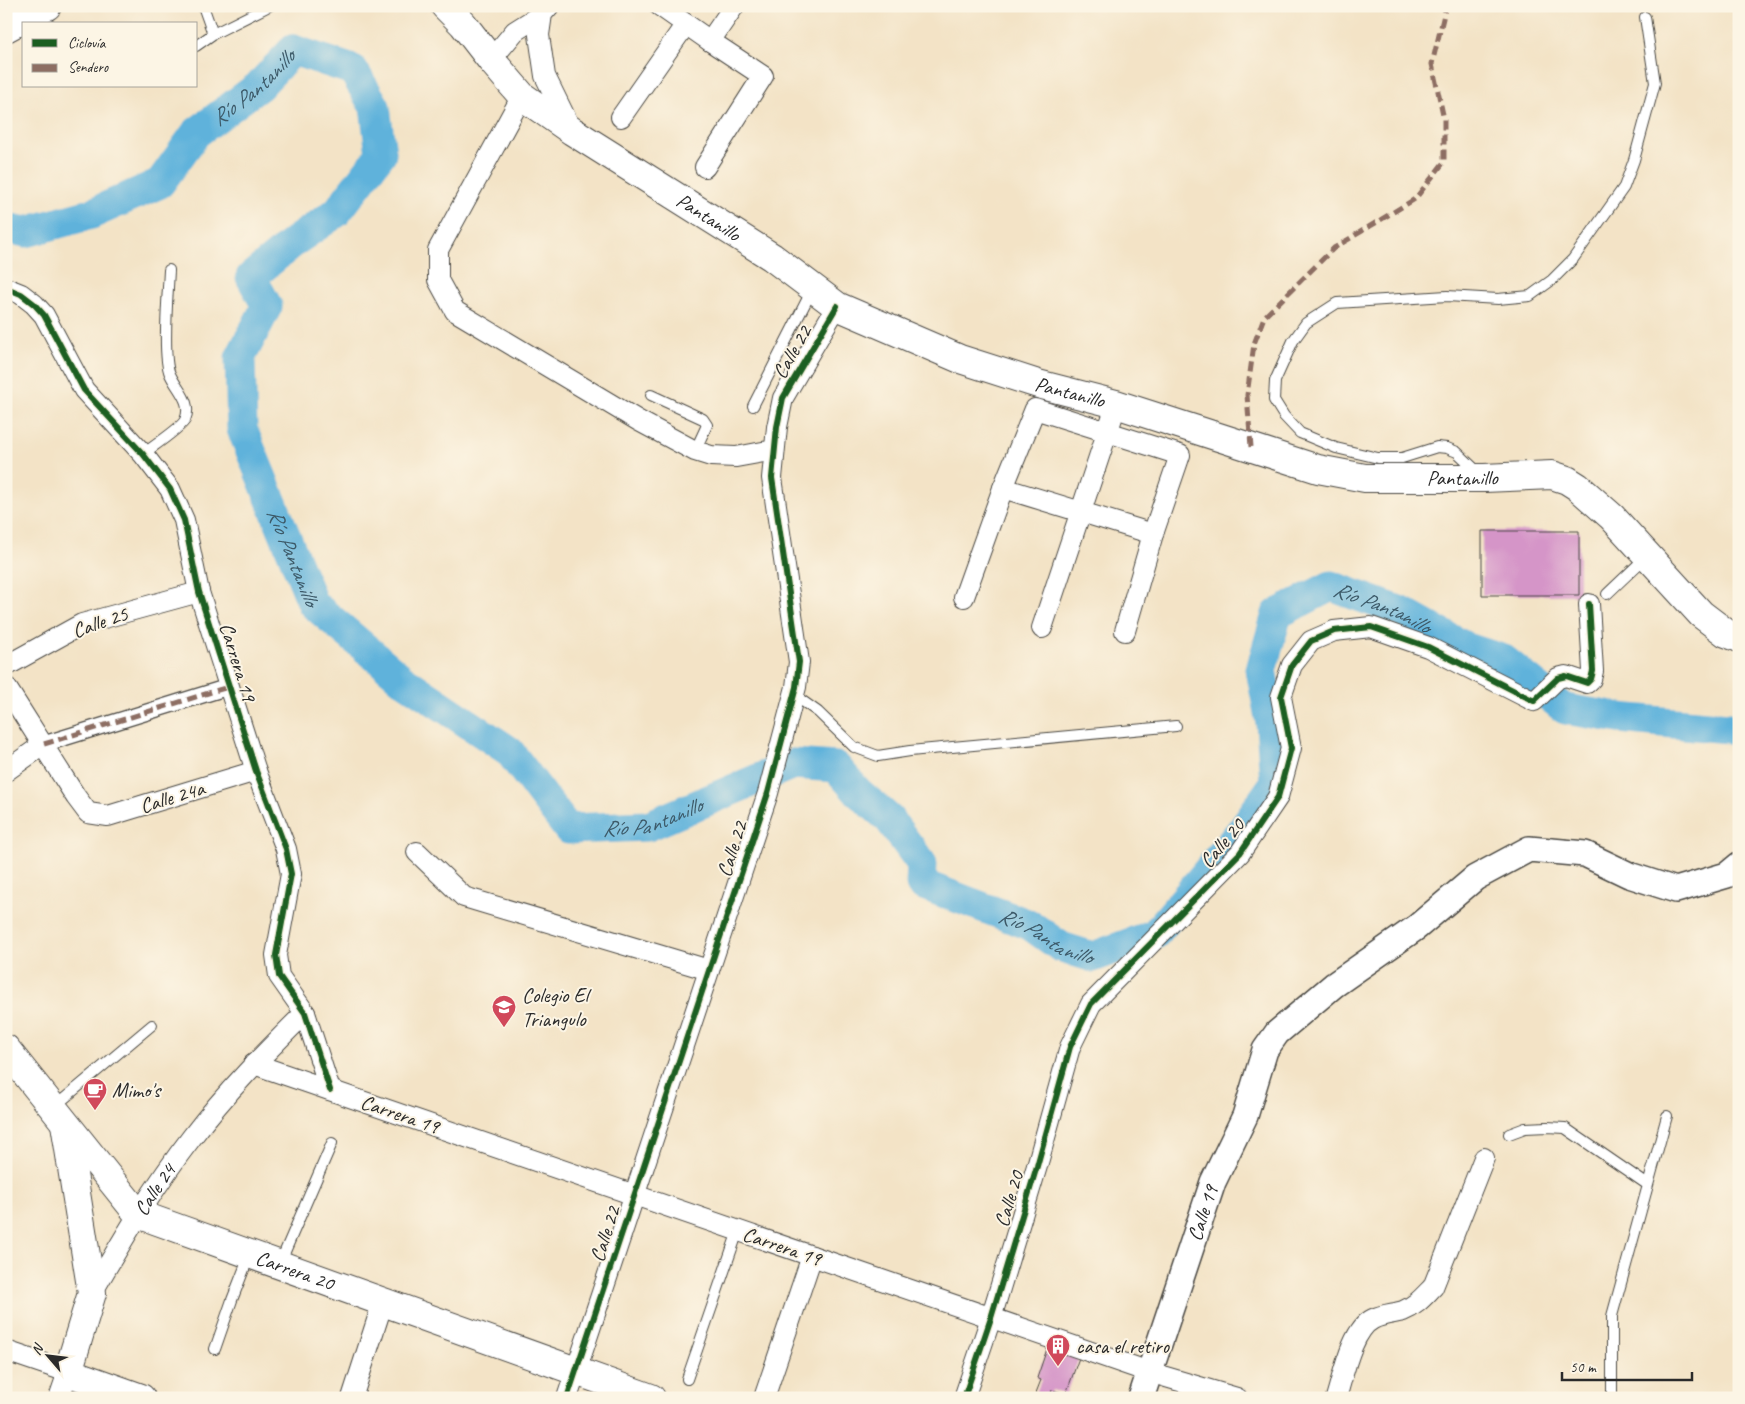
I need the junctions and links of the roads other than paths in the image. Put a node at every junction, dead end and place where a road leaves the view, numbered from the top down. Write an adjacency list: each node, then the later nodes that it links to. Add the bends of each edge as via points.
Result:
1 (47, 6): 10 (main road)
2 (203, 6): 11 (lane)
3 (269, 6): 11 (lane)
4 (445, 6): 14 (main road, Pantanillo)
5 (660, 6): 9 (street)
6 (734, 6): 12 (street)
7 (545, 10): 14 (street, via 515,31); 17 (street, via 539,35 545,76)
8 (1645, 17): 32 (lane, via 1655,83 1634,160 1624,187 1573,259 1552,280 1530,296 1447,296 1337,304 1306,323 1293,341 1275,382 1274,400 1300,433 1336,448 1378,458 1402,458 1437,447 1447,448 1456,452)
9 (686, 24): 12 (street); 16 (street)
10 (6, 28)
11 (213, 34): 13 (lane)
12 (710, 41): 18 (street, via 763,76)
13 (198, 45)
14 (491, 60): 15 (main road, Pantanillo)
15 (522, 96): 17 (main road, Pantanillo); 28 (street, via 438,250 438,280 455,311)
16 (621, 117)
17 (572, 131): 20 (main road, Pantanillo, via 772,257)
18 (705, 167)
19 (169, 270): 29 (lane, via 167,357 170,374 185,398 188,410 185,422)
20 (813, 287): 22 (main road, Pantanillo); 25 (lane)
21 (6, 288): 29 (street, Carrera 19, via 21,294 44,315 84,390)
22 (837, 306): 24 (main road, Pantanillo, via 960,358 1038,384); 27 (street, Calle 22, via 784,398)
23 (651, 395): 28 (lane, via 706,422)
24 (1116, 404): 26 (street); 32 (main road, Pantanillo, via 1318,469 1365,478)
25 (752, 406)
26 (1109, 432): 33 (street, via 1035,409); 34 (street); 35 (street, via 1180,455)
27 (774, 450): 30 (street); 31 (street, Calle 22)
28 (695, 451): 30 (street)
29 (143, 454): 37 (street, Carrera 19, via 170,489 184,520)
30 (736, 457): 31 (street)
31 (772, 478): 47 (street, Calle 22, via 799,662)
32 (1484, 478): 36 (main road, Pantanillo, via 1552,475 1567,480 1596,502)
33 (1002, 488): 34 (street); 39 (street)
34 (1080, 512): 35 (street); 41 (street)
35 (1153, 534): 42 (street)
36 (1648, 555): 38 (lane); 43 (main road, Pantanillo, via 1700,614 1726,633)
37 (199, 592): 44 (street, Calle 25, via 82,624); 46 (street, Carrera 19)
38 (1607, 594)
39 (964, 596)
40 (1589, 604): 74 (street, Calle 20, via 1591,679 1587,683 1566,676 1558,678 1534,701 1428,647 1371,627 1334,631 1311,641 1292,665 1281,697 1291,748 1278,797 1240,853 1091,1004 1070,1047)
41 (1042, 628)
42 (1125, 631)
43 (1739, 638)
44 (6, 666)
45 (6, 687): 49 (street)
46 (228, 687): 49 (street); 51 (street, Carrera 19)
47 (794, 695): 48 (lane, via 818,712 854,747 878,756); 54 (street, Calle 22, via 768,793)
48 (1176, 726)
49 (44, 744): 50 (street); 51 (street, Calle 24a, via 88,813 108,816)
50 (6, 771)
51 (256, 771): 55 (street, Carrera 19, via 286,849 291,874 276,955 279,976)
52 (417, 852): 54 (street, via 464,897)
53 (1739, 865): 79 (street, Calle 19, via 1727,875 1676,890 1629,875 1585,854 1529,849 1475,878 1417,927 1334,985 1277,1033 1265,1050 1245,1116 1214,1182)
54 (709, 970): 66 (street, Calle 22)
55 (305, 1013): 58 (street, Calle 24); 59 (street, Carrera 19)
56 (152, 1025): 60 (lane)
57 (6, 1049): 60 (main road)
58 (254, 1064): 59 (street, Carrera 19); 67 (street, Calle 24, via 192,1136)
59 (330, 1090): 66 (street, Carrera 19)
60 (59, 1114): 67 (main road); 72 (main road)
61 (1667, 1116): 65 (lane)
62 (1510, 1134): 65 (lane, via 1525,1128 1565,1128)
63 (332, 1142): 71 (lane)
64 (1484, 1158): 90 (street, via 1433,1287 1420,1302 1403,1311 1373,1319 1360,1331)
65 (1648, 1185): 91 (lane, via 1612,1316)
66 (634, 1195): 68 (street, Carrera 19); 77 (street, Calle 22)
67 (138, 1214): 69 (main road, Carrera 20); 72 (street, Calle 24)
68 (738, 1231): 70 (street, Carrera 19); 80 (lane)
69 (250, 1254): 71 (main road, Carrera 20); 75 (lane)
70 (812, 1256): 74 (street, Carrera 19); 86 (street)
71 (279, 1264): 73 (main road, Carrera 20)
72 (92, 1293): 78 (main road, Calle 24)
73 (383, 1302): 77 (main road, Carrera 20); 83 (street)
74 (991, 1318): 79 (street, Carrera 19); 87 (street, Calle 20)
75 (215, 1349)
76 (6, 1351): 78 (street)
77 (576, 1371): 84 (street, Calle 22); 85 (main road, Carrera 20)
78 (68, 1372): 81 (street, Calle 24); 82 (main road)
79 (1149, 1372): 88 (street, Calle 19); 89 (street, Carrera 19)
80 (687, 1379)
81 (59, 1398)
82 (141, 1398)
83 (352, 1398)
84 (567, 1398)
85 (650, 1398)
86 (764, 1398)
87 (964, 1398)
88 (1140, 1398)
89 (1237, 1398)
90 (1336, 1398)
91 (1612, 1398)

